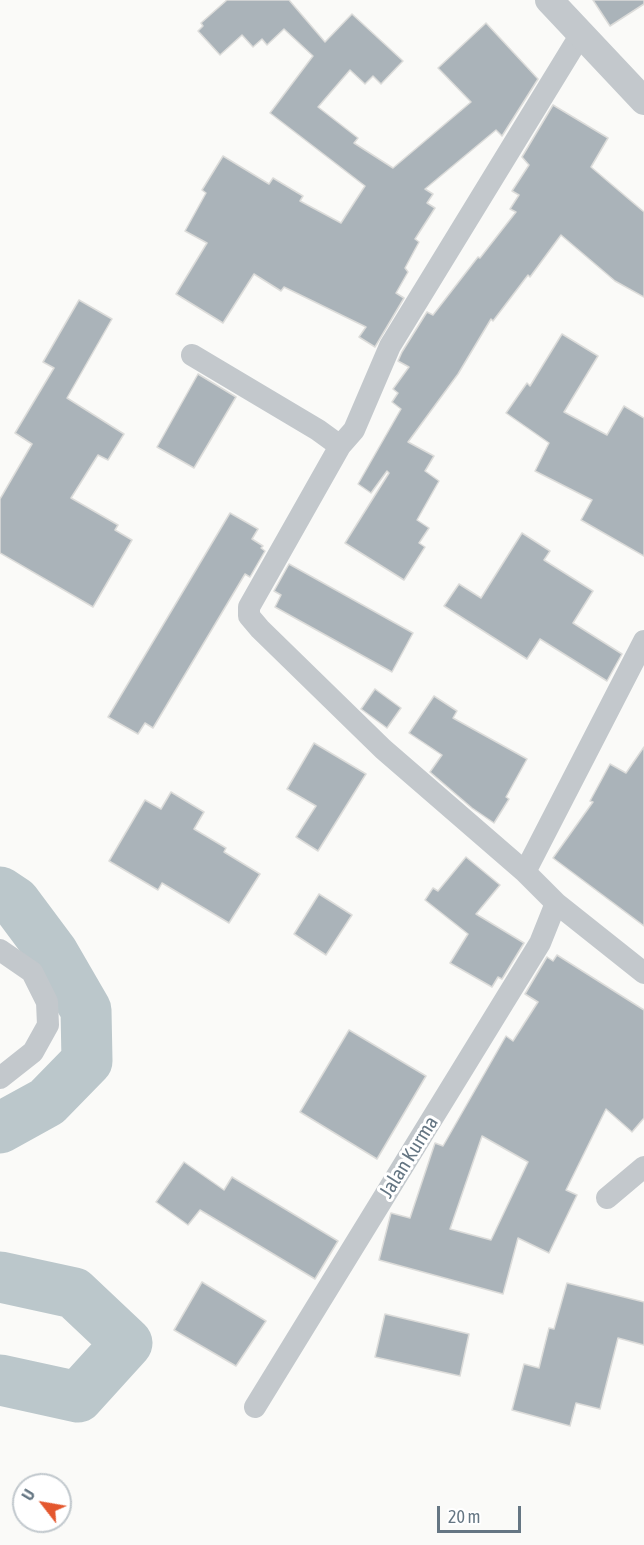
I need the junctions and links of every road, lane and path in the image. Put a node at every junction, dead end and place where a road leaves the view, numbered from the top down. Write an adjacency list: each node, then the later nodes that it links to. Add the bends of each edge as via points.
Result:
1 (549, 0): 2 (street)
2 (581, 34): 3 (street); 5 (street, via 390,346 354,430)
3 (644, 101)
4 (192, 355): 5 (street)
5 (340, 446): 7 (street, via 249,607 249,616 383,749)
6 (644, 641): 7 (street)
7 (525, 872): 8 (street)
8 (556, 903): 10 (street); 14 (street, Jalan Kurma, via 540,943)
9 (0, 950): 11 (street, via 32,972 47,1002 48,1025 33,1052)
10 (644, 973)
11 (0, 1078)
12 (644, 1167): 13 (street)
13 (607, 1198)
14 (255, 1407)

